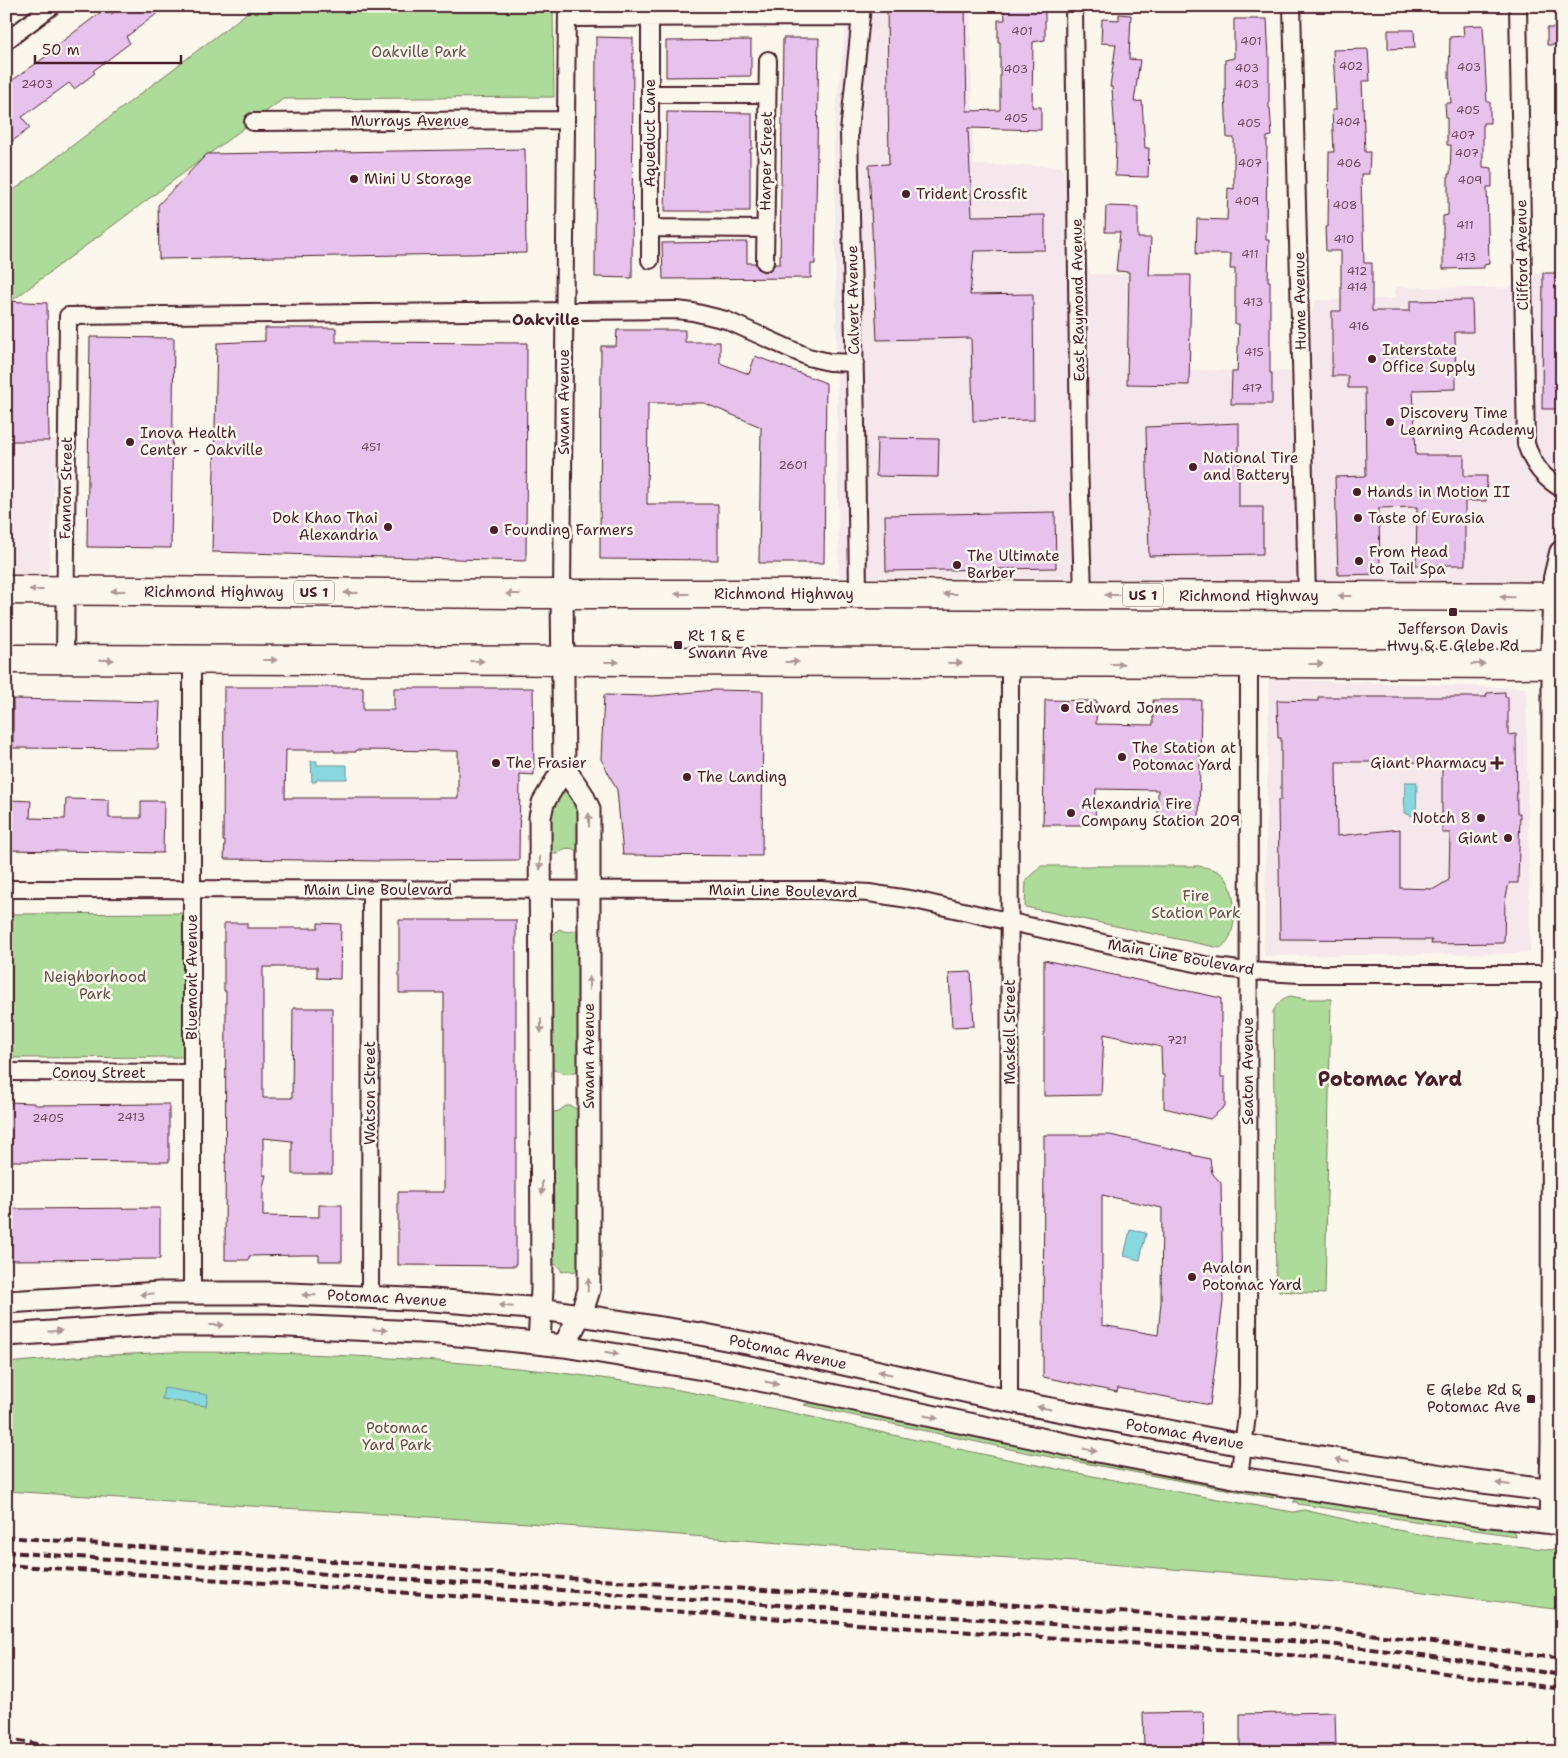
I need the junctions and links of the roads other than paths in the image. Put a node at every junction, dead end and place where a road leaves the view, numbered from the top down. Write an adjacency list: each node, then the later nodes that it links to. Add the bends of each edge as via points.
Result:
1 (52, 6): 8 (street)
2 (1074, 6): 26 (street, East Raymond Avenue)
3 (1292, 6): 27 (street, Hume Avenue)
4 (1518, 6): 20 (street, Clifford Avenue, via 1526,444 1539,472)
5 (567, 12): 6 (street); 12 (street, Swann Avenue)
6 (650, 12): 7 (street); 10 (street, Aqueduct Lane)
7 (861, 12): 19 (street, Calvert Avenue, via 849,132)
8 (6, 41)
9 (768, 60): 11 (street, Harper Street)
10 (650, 94): 11 (street); 14 (street, Aqueduct Lane)
11 (767, 94): 15 (street, Harper Street)
12 (566, 120): 13 (street, Murrays Avenue); 18 (street, Swann Avenue)
13 (253, 122)
14 (650, 228): 15 (street); 16 (street, Aqueduct Lane)
15 (765, 229): 17 (street, Harper Street)
16 (650, 260)
17 (765, 262)
18 (564, 311): 19 (street, via 693,312 726,320 808,357 829,362); 23 (street, Fannon Street, via 68,316); 24 (street, Swann Avenue)
19 (855, 362): 25 (street, Calvert Avenue)
20 (1562, 489)
21 (1562, 553): 28 (main road, via 1558,566)
22 (6, 590): 23 (highway, Richmond Highway / US 1, one-way to 22)
23 (66, 590): 24 (highway, Richmond Highway / US 1, one-way to 23); 30 (street, Fannon Street)
24 (562, 594): 25 (highway, Richmond Highway / US 1, one-way to 24); 32 (street, Swann Avenue)
25 (858, 594): 26 (highway, Richmond Highway / US 1, one-way to 25)
26 (1083, 594): 27 (highway, Richmond Highway / US 1, one-way to 26)
27 (1307, 596): 28 (highway, Richmond Highway / US 1, one-way to 27)
28 (1559, 597): 35 (main road)
29 (6, 659): 30 (highway)
30 (65, 659): 31 (highway, one-way to 31)
31 (192, 660): 32 (highway, one-way to 32); 37 (street, Bluemont Avenue)
32 (564, 661): 33 (highway, one-way to 33); 36 (street, Swann Avenue)
33 (1010, 663): 34 (highway, one-way to 34); 42 (street, Maskell Street)
34 (1249, 664): 35 (highway, one-way to 35); 43 (street, Seaton Avenue)
35 (1557, 664): 44 (street)
36 (564, 768): 40 (street, Swann Avenue, one-way to 36, via 589,809); 41 (street, one-way to 41, via 541,810)
37 (192, 889): 38 (street, Main Line Boulevard); 39 (street, Main Line Boulevard); 46 (street, Bluemont Avenue)
38 (6, 890)
39 (370, 890): 41 (street, Main Line Boulevard); 48 (street, Watson Street)
40 (589, 890): 41 (street, Main Line Boulevard); 42 (street, Main Line Boulevard, via 843,891 898,897); 52 (street, Swann Avenue, one-way to 40, via 589,1284)
41 (541, 891): 51 (street, one-way to 51)
42 (1010, 922): 43 (street, Main Line Boulevard, via 1189,962); 56 (street, Maskell Street)
43 (1248, 970): 44 (street, Main Line Boulevard, via 1300,974); 57 (street, Seaton Avenue, via 1248,1386)
44 (1552, 974): 50 (street)
45 (6, 1072): 46 (street, Conoy Street)
46 (192, 1073): 47 (street, Bluemont Avenue)
47 (192, 1293): 48 (street, Potomac Avenue, one-way to 47); 49 (street, Potomac Avenue, one-way to 49)
48 (370, 1296): 51 (street, Potomac Avenue, one-way to 48)
49 (6, 1302)
50 (1556, 1304): 59 (street)
51 (542, 1309): 52 (street, Potomac Avenue); 54 (street)
52 (580, 1314): 55 (street, Swann Avenue); 56 (street, Potomac Avenue, one-way to 52, via 772,1348)
53 (6, 1335): 54 (street, one-way to 54, via 158,1325 267,1325 432,1333)
54 (539, 1343): 55 (street)
55 (564, 1346): 58 (street, one-way to 58, via 721,1372 1098,1452)
56 (1009, 1401): 57 (street, Potomac Avenue, one-way to 56)
57 (1243, 1445): 58 (street, Seaton Avenue); 59 (street, Potomac Avenue, one-way to 57)
58 (1239, 1478): 60 (street)
59 (1556, 1491): 60 (street)
60 (1556, 1523)

